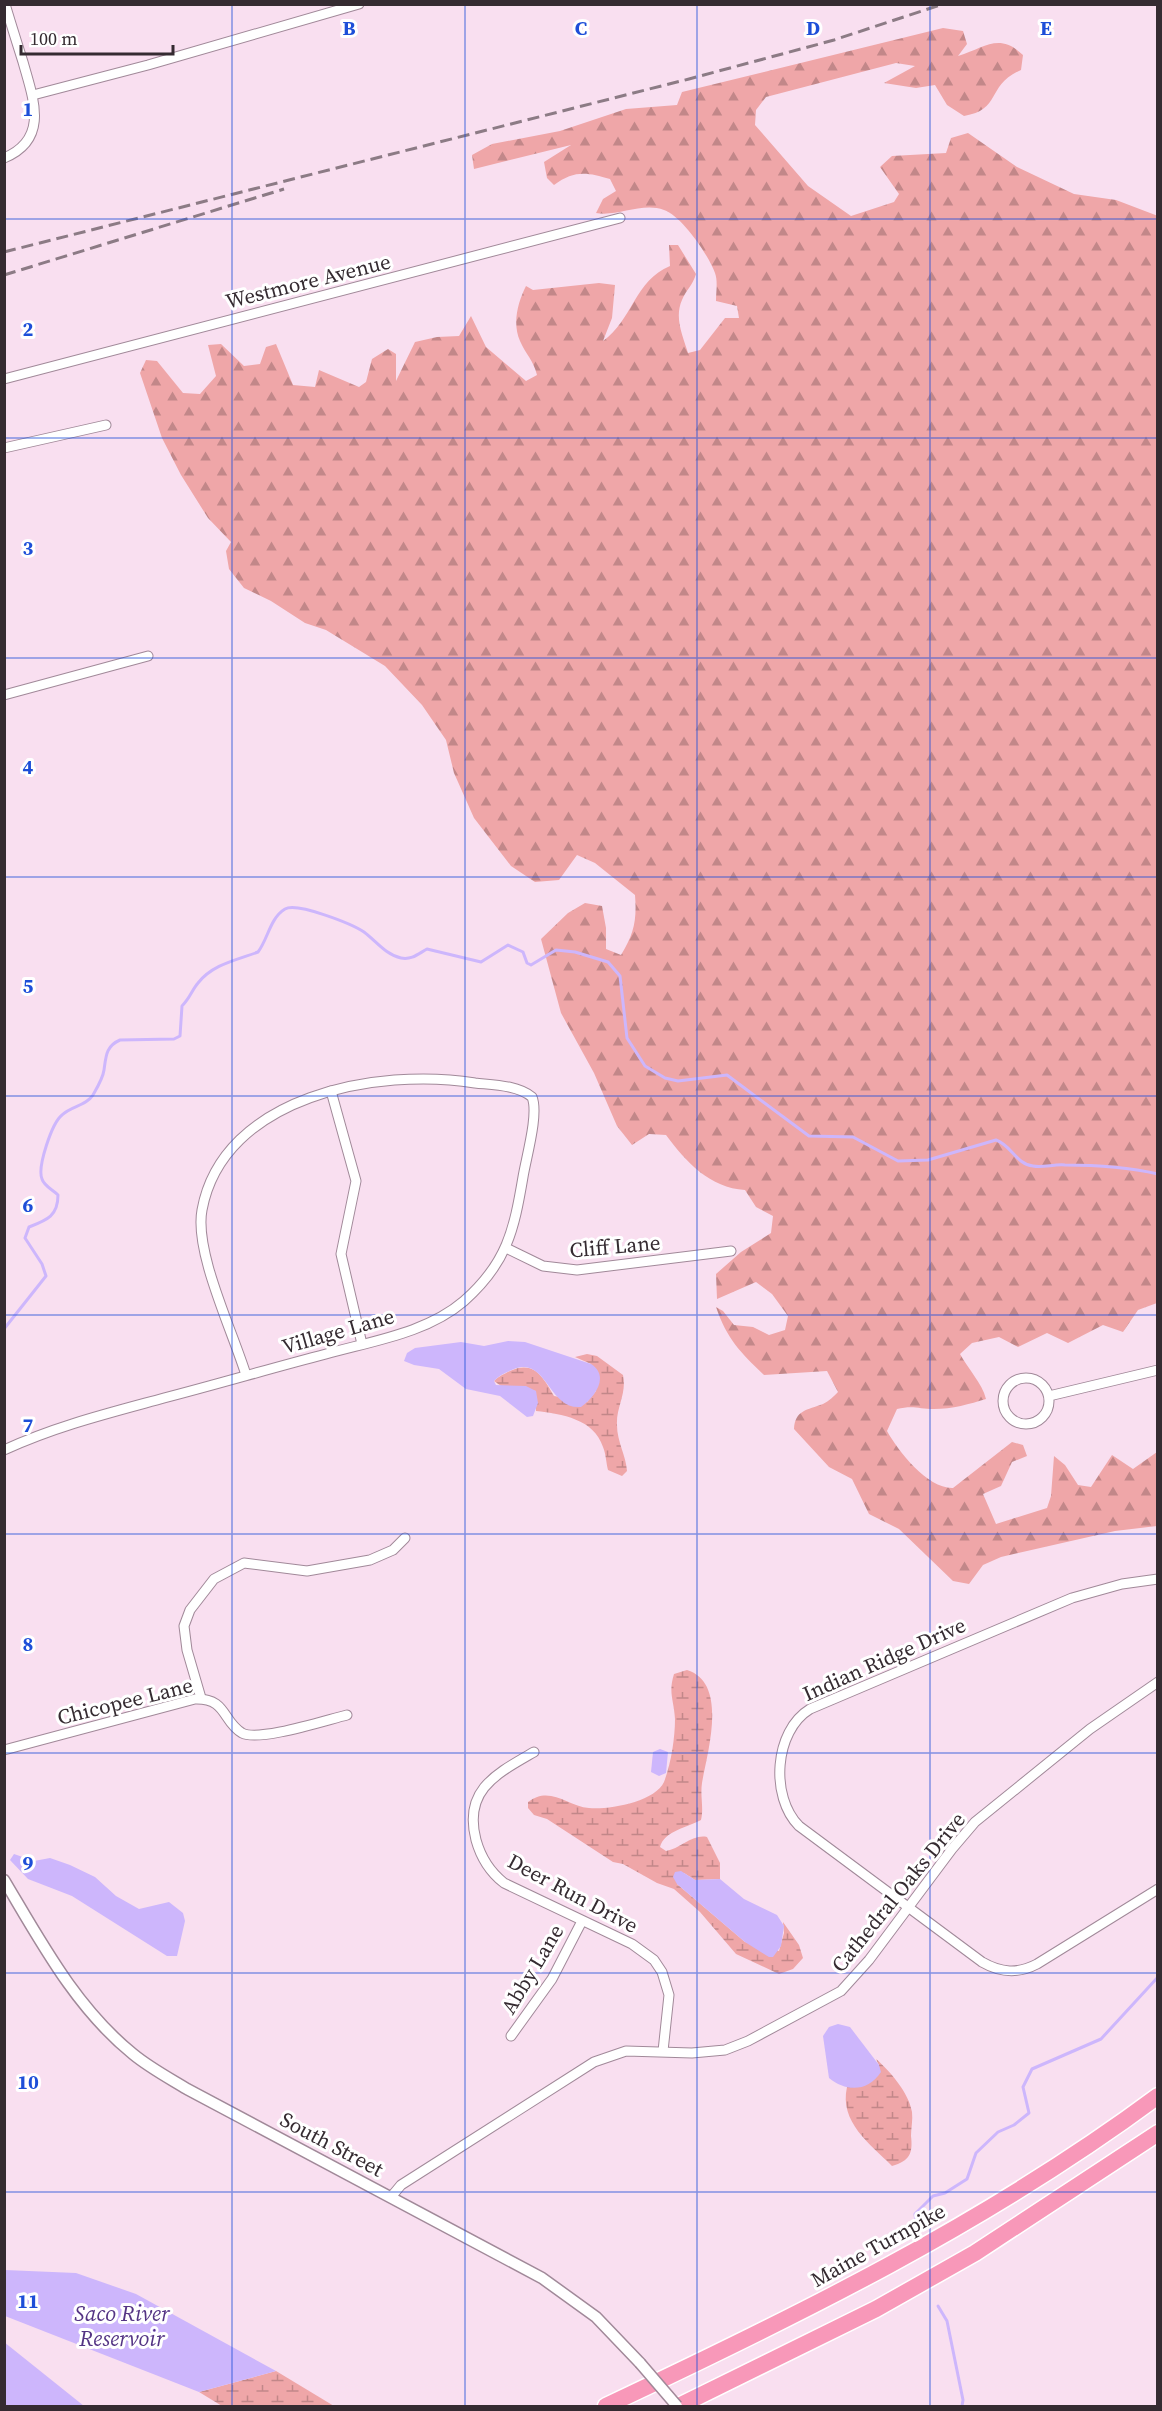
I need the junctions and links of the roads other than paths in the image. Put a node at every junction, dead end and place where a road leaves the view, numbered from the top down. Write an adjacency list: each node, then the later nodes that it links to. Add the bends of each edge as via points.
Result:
1 (5, 4): 4 (street)
2 (359, 4): 3 (street)
3 (334, 8): 5 (street, via 148,65)
4 (8, 26): 5 (street)
5 (37, 93): 6 (street, via 31,135 22,147)
6 (4, 158)
7 (621, 218): 8 (street, Westmore Avenue)
8 (4, 379)
9 (106, 425): 10 (street)
10 (4, 448)
11 (148, 656): 12 (street)
12 (4, 694)
13 (331, 1091): 14 (street, Village Lane, via 386,1080 436,1078 510,1088 532,1097 533,1119 514,1227); 16 (street, via 356,1180 341,1254); 18 (street, via 289,1108 245,1133 217,1167 206,1192 200,1219 204,1247)
14 (506, 1248): 15 (street, Cliff Lane, via 543,1266 577,1270); 16 (street, Village Lane, via 474,1291 451,1310 426,1325)
15 (732, 1251)
16 (362, 1344): 18 (street, Village Lane)
17 (1158, 1370): 19 (street)
18 (246, 1375): 20 (street, Village Lane, via 67,1424)
19 (1049, 1396): 19 (street, via 1041,1383 1023,1378 1007,1388 1003,1403 1012,1420 1030,1425 1046,1415)
20 (4, 1450)
21 (405, 1538): 24 (street, via 393,1550 370,1560 307,1571 244,1563 214,1579 190,1610 184,1626)
22 (1158, 1579): 30 (street, Indian Ridge Drive, via 1122,1584 1055,1604 810,1709 794,1723 786,1738 782,1762 782,1798 789,1815 807,1833)
23 (1158, 1682): 30 (street, Cathedral Oaks Drive, via 987,1810)
24 (201, 1698): 25 (street, Chicopee Lane, via 221,1707 237,1729 247,1735); 26 (street, Chicopee Lane)
25 (347, 1715)
26 (4, 1750)
27 (534, 1752): 31 (street, Deer Run Drive, via 483,1788 474,1809 477,1843 498,1878)
28 (4, 1880): 36 (street, South Street, via 67,1983 106,2030 133,2054 188,2089)
29 (1158, 1889): 30 (street, Indian Ridge Drive, via 1038,1964 1017,1971 998,1970 982,1962)
30 (908, 1906): 33 (street, Cathedral Oaks Drive, via 856,1977 832,1997 725,2050)
31 (582, 1921): 32 (street, Abby Lane, via 552,1979); 33 (street, Deer Run Drive, via 643,1951 658,1966 669,1995)
32 (512, 2036)
33 (663, 2051): 36 (street, Cathedral Oaks Drive, via 627,2051 594,2062 401,2185)
34 (1158, 2096): 37 (highway, Maine Turnpike, via 945,2235 792,2318)
35 (1158, 2133): 38 (highway, via 1074,2190 876,2309)
36 (391, 2197): 38 (street, South Street, bridge, via 556,2287 596,2317)
37 (606, 2406)
38 (678, 2406)

